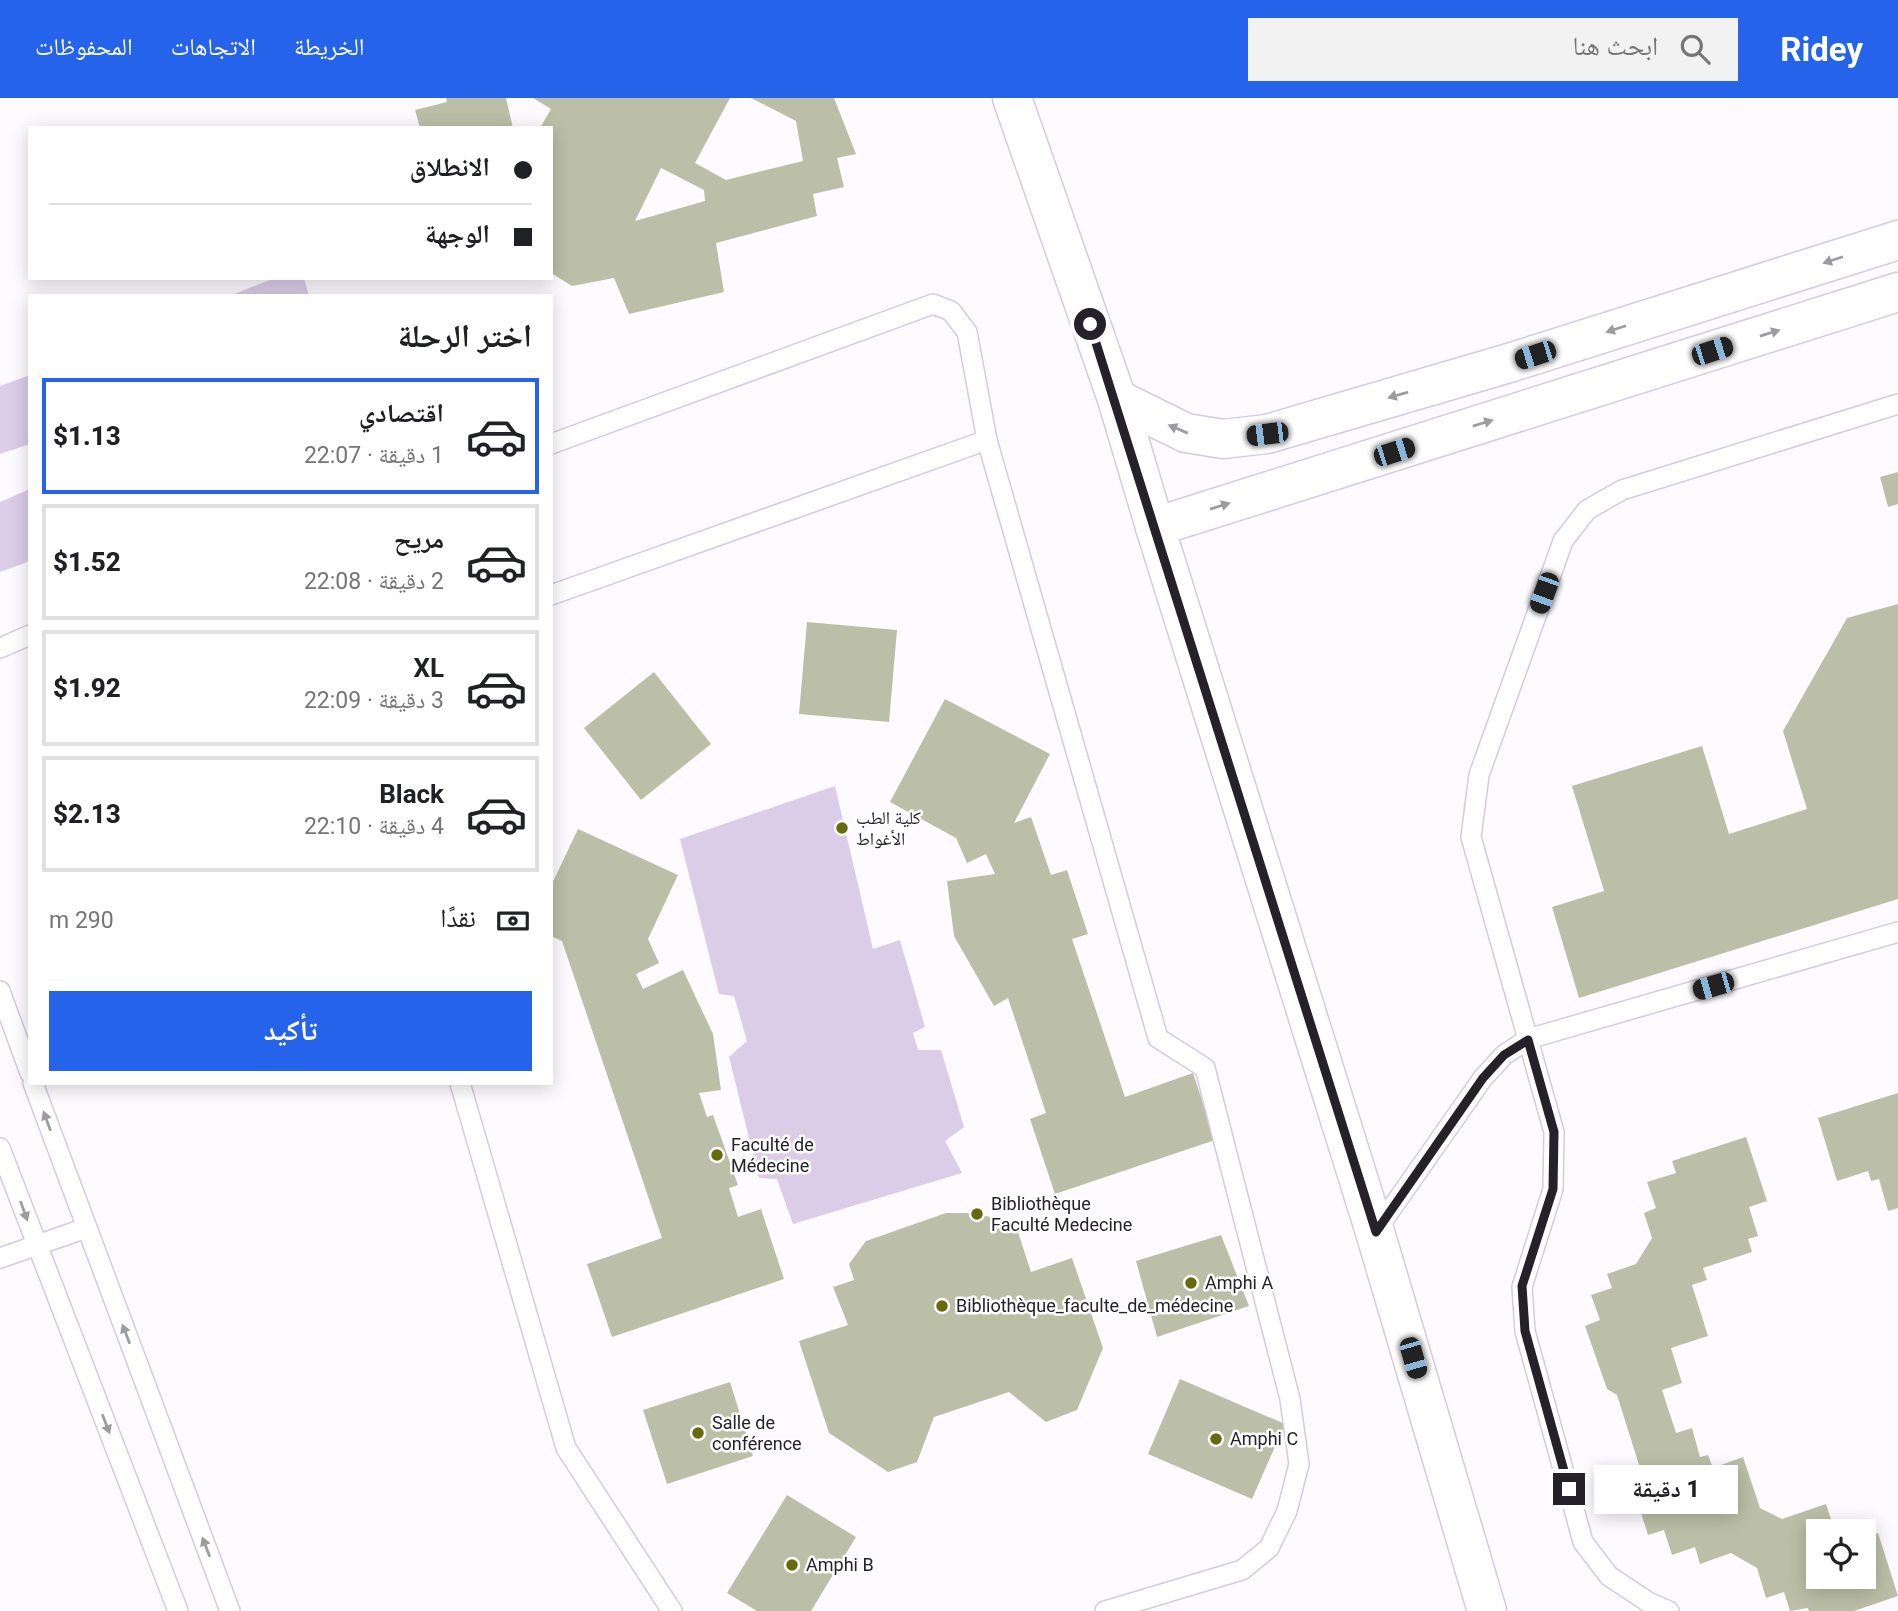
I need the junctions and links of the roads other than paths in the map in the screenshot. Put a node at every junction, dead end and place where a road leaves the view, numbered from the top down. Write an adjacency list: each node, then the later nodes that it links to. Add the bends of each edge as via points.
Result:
1 (1012, 98): 4 (main road)
2 (1898, 240): 4 (main road, one-way to 4, via 1510,363 1267,434 1223,439 1186,433)
3 (1898, 292): 8 (main road, one-way to 3)
4 (1116, 399): 8 (main road)
5 (1898, 404): 14 (lane, via 1622,490 1587,510 1563,541 1479,775 1471,837)
6 (987, 440): 7 (lane, via 967,332 951,311 933,304); 9 (lane); 26 (lane, via 1158,1038 1205,1068 1290,1399 1299,1464 1287,1511 1269,1548 1242,1570)
7 (553, 443)
8 (1155, 527): 20 (main road)
9 (553, 595)
10 (28, 636): 11 (lane)
11 (0, 648)
12 (1898, 932): 14 (lane)
13 (0, 991): 15 (lane)
14 (1528, 1040): 20 (lane, via 1504,1055 1483,1078); 28 (lane, via 1554,1132 1553,1189 1522,1286 1525,1331 1583,1542 1609,1576)
15 (28, 1068)
16 (34, 1085): 19 (lane, one-way to 16)
17 (461, 1085): 25 (lane, via 566,1448)
18 (0, 1147): 21 (lane, one-way to 21)
19 (86, 1228): 21 (lane); 24 (lane, one-way to 19)
20 (1376, 1232): 27 (main road)
21 (37, 1247): 22 (lane); 23 (lane, one-way to 23)
22 (0, 1258)
23 (178, 1611)
24 (230, 1611)
25 (672, 1611)
26 (1105, 1611)
27 (1487, 1611)
28 (1669, 1611)

